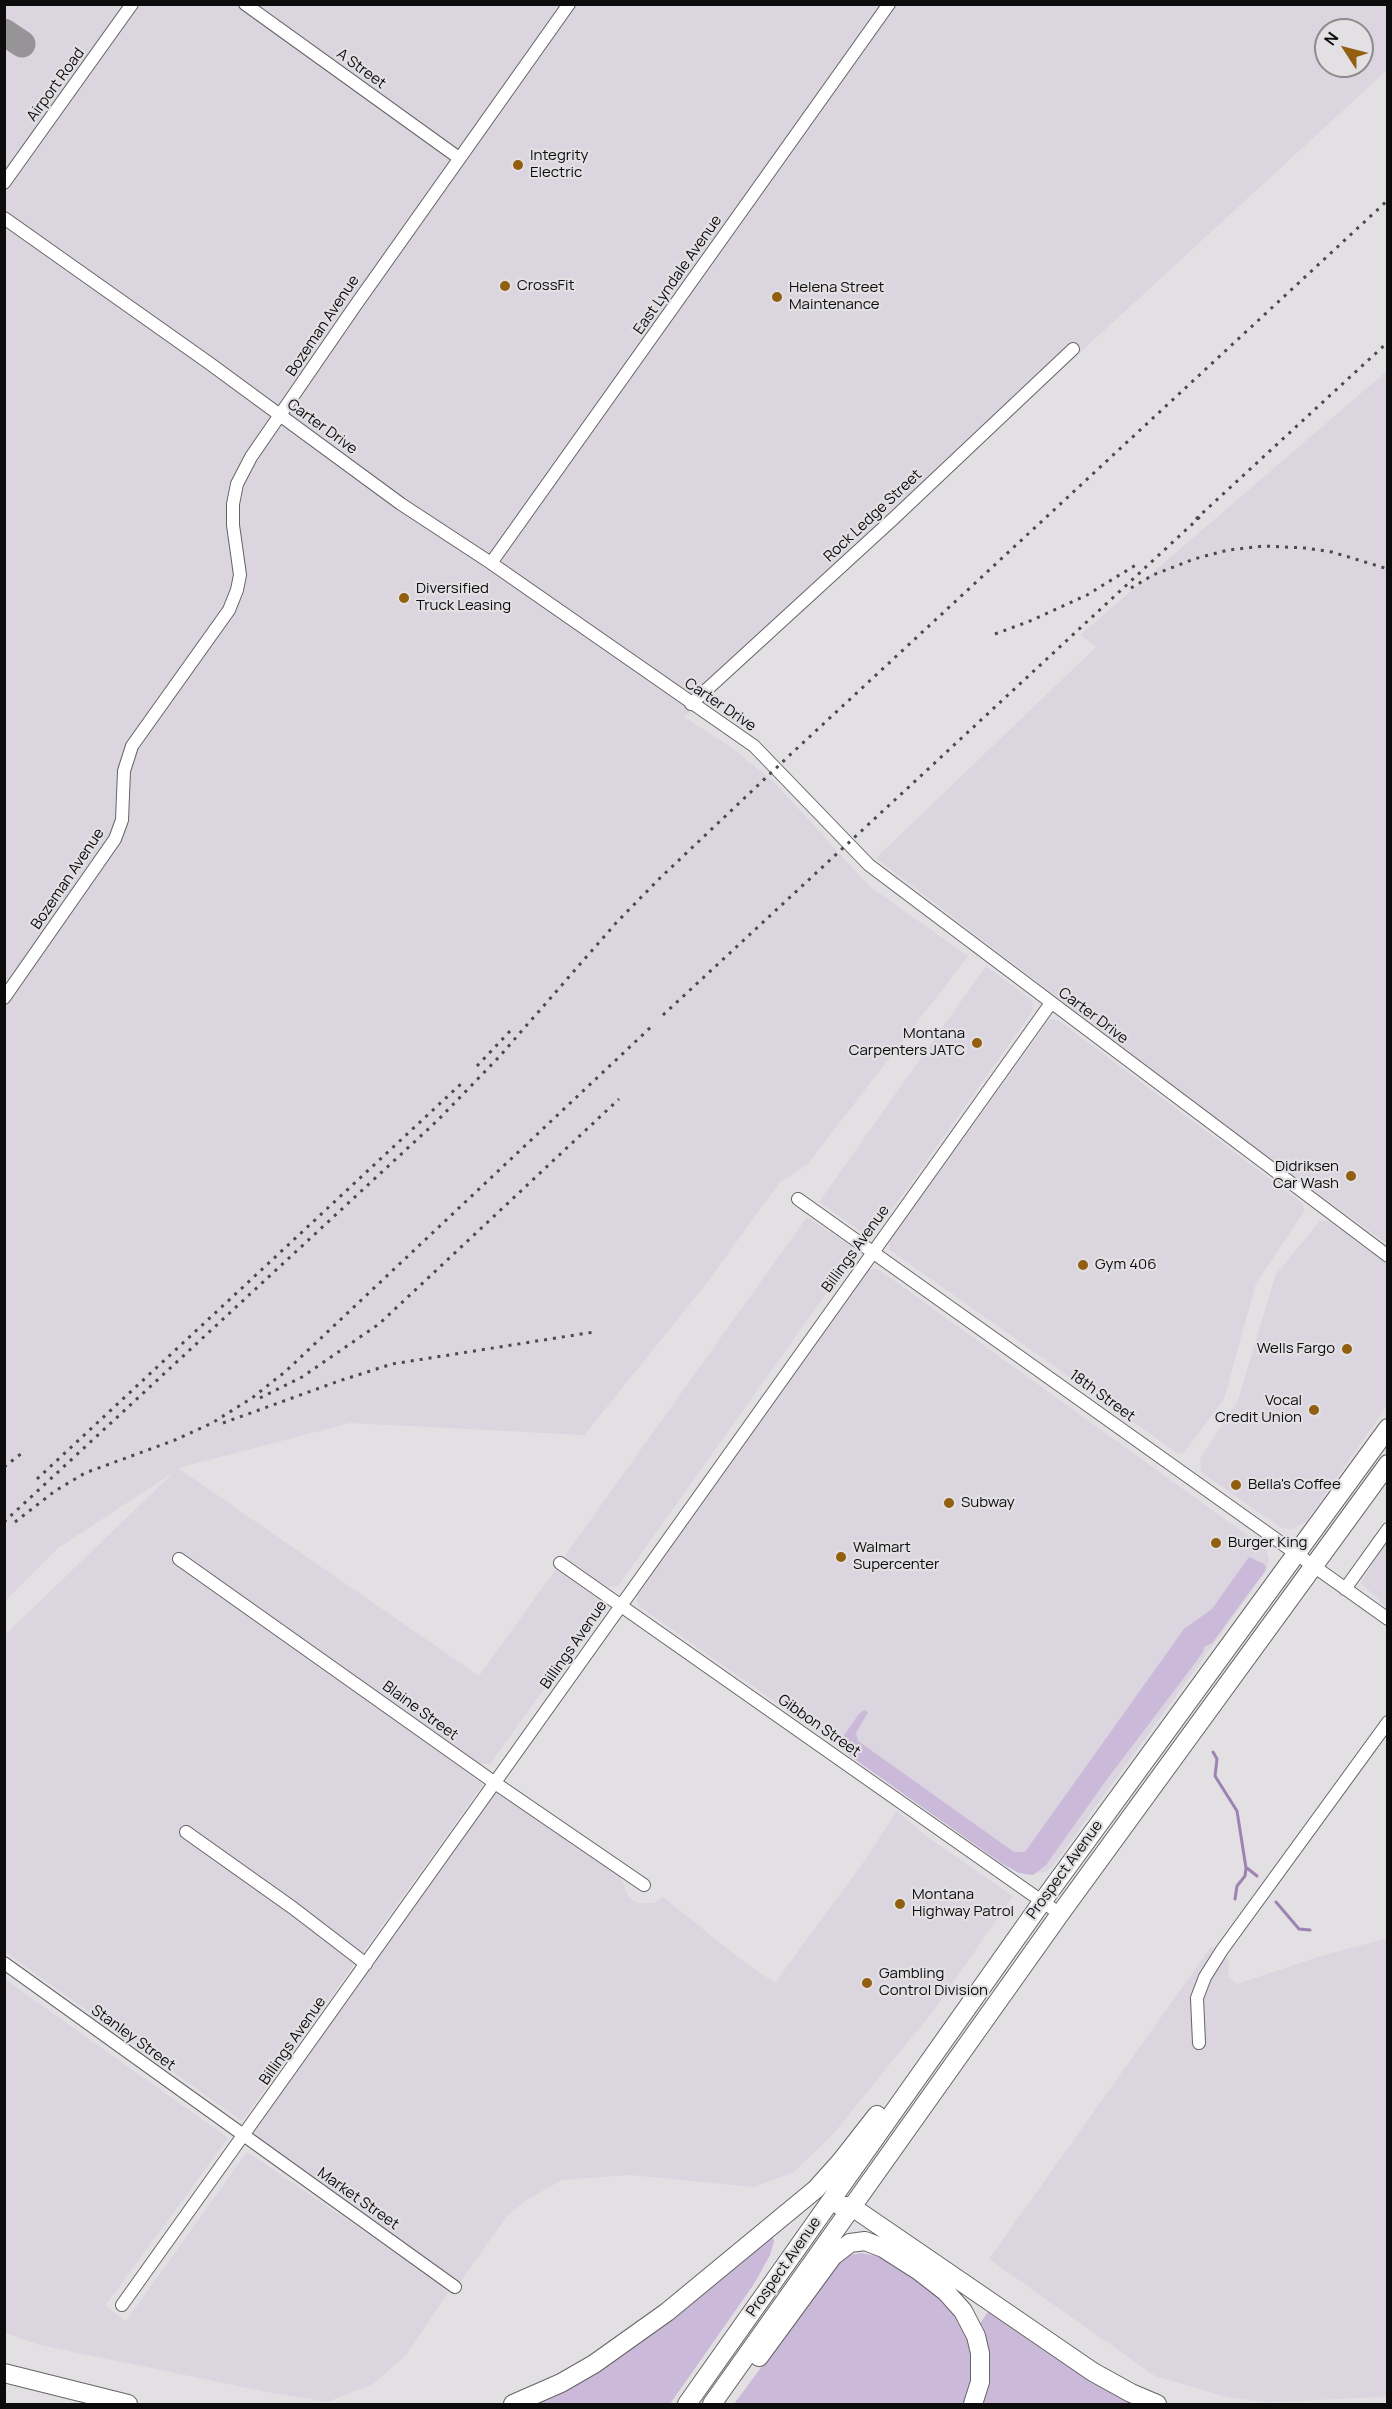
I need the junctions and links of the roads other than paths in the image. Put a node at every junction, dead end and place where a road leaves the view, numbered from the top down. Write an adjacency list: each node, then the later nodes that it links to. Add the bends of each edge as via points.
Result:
1 (132, 4): 6 (street, Airport Road)
2 (245, 4): 5 (street, A Street)
3 (569, 4): 5 (street, Bozeman Avenue)
4 (889, 4): 10 (street, East Lyndale Avenue)
5 (459, 158): 9 (street, Bozeman Avenue)
6 (4, 183)
7 (4, 218): 9 (street, Carter Drive)
8 (1073, 349): 11 (street, Rock Ledge Street)
9 (281, 415): 10 (street, Carter Drive, via 401,504); 12 (street, Bozeman Avenue, via 237,484 233,525 240,575 229,610 132,746 124,771 122,820 115,839)
10 (491, 563): 11 (street, Carter Drive)
11 (691, 704): 13 (street, Carter Drive, via 754,746 869,865)
12 (4, 998)
13 (1051, 1003): 15 (street, Billings Avenue); 16 (street, Carter Drive)
14 (798, 1199): 15 (street, 18th Street)
15 (874, 1251): 20 (street, 18th Street); 25 (street, Billings Avenue)
16 (1388, 1256)
17 (1388, 1428): 20 (highway, Prospect Avenue)
18 (1388, 1464): 23 (highway, Prospect Avenue)
19 (1388, 1529): 24 (street)
20 (1297, 1554): 23 (street, 18th Street); 31 (highway, Prospect Avenue)
21 (179, 1559): 28 (street, Blaine Street)
22 (560, 1563): 25 (street, Gibbon Street)
23 (1313, 1566): 24 (street, 18th Street); 32 (highway, Prospect Avenue)
24 (1345, 1588): 26 (street, 18th Street)
25 (621, 1606): 28 (street, Billings Avenue); 31 (street, Gibbon Street)
26 (1388, 1619)
27 (1388, 1722): 36 (street, via 1205,1977 1197,1998)
28 (495, 1783): 30 (street, Blaine Street); 34 (street, Billings Avenue)
29 (186, 1832): 34 (street)
30 (644, 1885)
31 (1042, 1902): 32 (street, Gibbon Street); 35 (highway, Prospect Avenue)
32 (1060, 1914): 38 (highway, Prospect Avenue)
33 (4, 1963): 37 (street, Stanley Street)
34 (366, 1964): 37 (street, Billings Avenue)
35 (958, 2021): 39 (highway, Prospect Avenue); 44 (highway, via 837,2166 795,2207 617,2350 561,2383)
36 (1199, 2043)
37 (244, 2136): 40 (street, Market Street); 41 (street, Billings Avenue)
38 (852, 2208): 39 (highway, via 833,2208); 46 (highway, Prospect Avenue); 48 (highway, via 1078,2363)
39 (817, 2220): 45 (highway, Prospect Avenue)
40 (455, 2287)
41 (122, 2305)
42 (4, 2373): 43 (highway)
43 (128, 2404)
44 (513, 2404)
45 (687, 2404)
46 (714, 2404): 47 (highway, via 761,2356 833,2256 861,2240 903,2260 939,2286 963,2311 980,2353 980,2382)
47 (973, 2404)
48 (1157, 2404)

